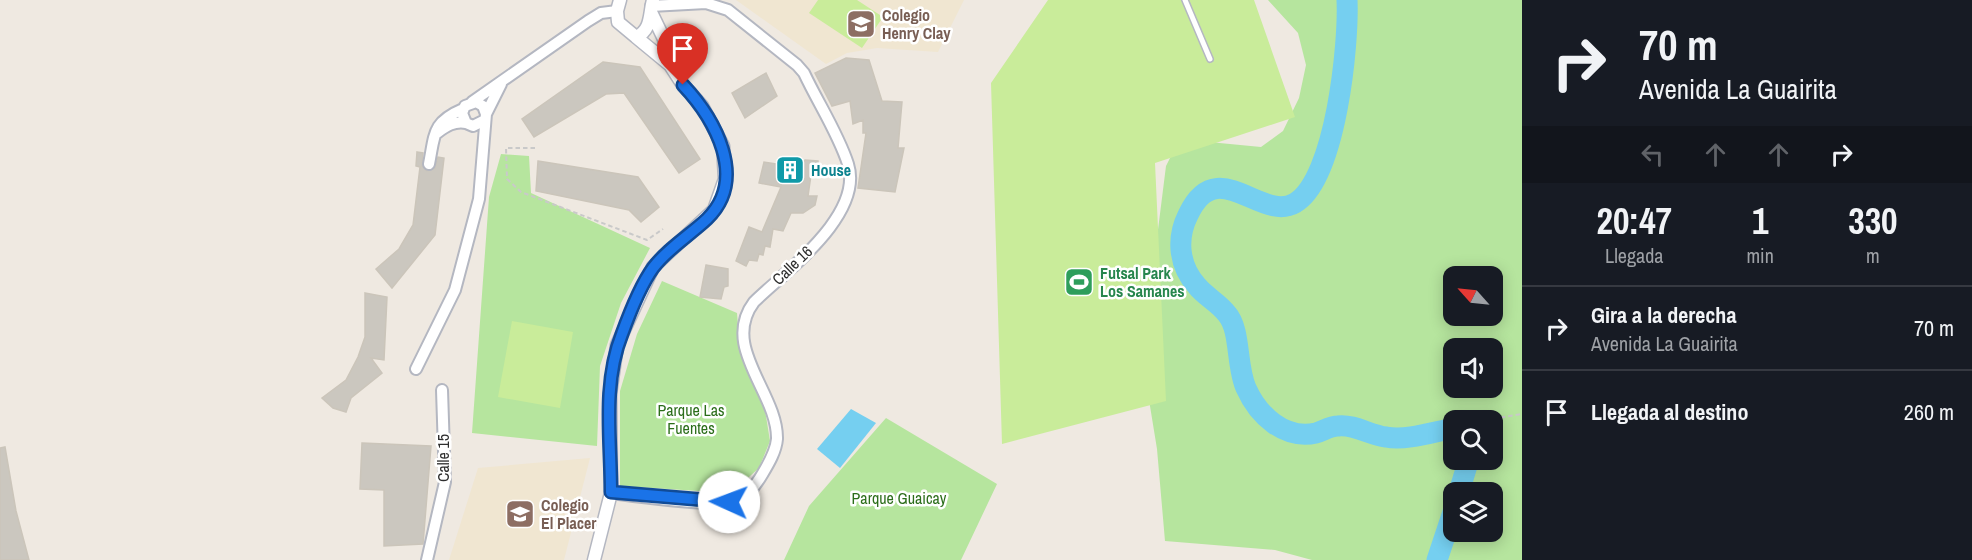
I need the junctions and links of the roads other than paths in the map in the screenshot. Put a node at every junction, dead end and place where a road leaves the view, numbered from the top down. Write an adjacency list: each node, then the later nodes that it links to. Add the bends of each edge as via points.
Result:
1 (1185, 0): 5 (lane)
2 (652, 4): 4 (street, via 646,30); 6 (street); 16 (street, Calle 16, via 706,3 728,10 797,65 848,165 850,193 832,226 745,314 748,359 771,410 777,441 758,482 748,494 729,502)
3 (618, 6): 4 (street, via 620,25); 7 (street, via 588,21)
4 (636, 37): 6 (street)
5 (1210, 60)
6 (670, 65): 16 (street, via 713,123 723,146 725,179 714,210 653,267 620,339 612,365 610,394)
7 (503, 81): 8 (street); 10 (street)
8 (472, 102): 9 (street); 10 (street, via 483,106)
9 (463, 109): 11 (street); 12 (street, via 440,121)
10 (484, 118): 11 (street, via 473,126); 14 (street, via 479,199 458,278)
11 (466, 123): 12 (street, via 447,126)
12 (435, 135): 13 (street)
13 (429, 164)
14 (416, 369)
15 (442, 390): 17 (street, Calle 15, via 445,482)
16 (611, 492): 18 (street)
17 (427, 560)
18 (594, 560)

